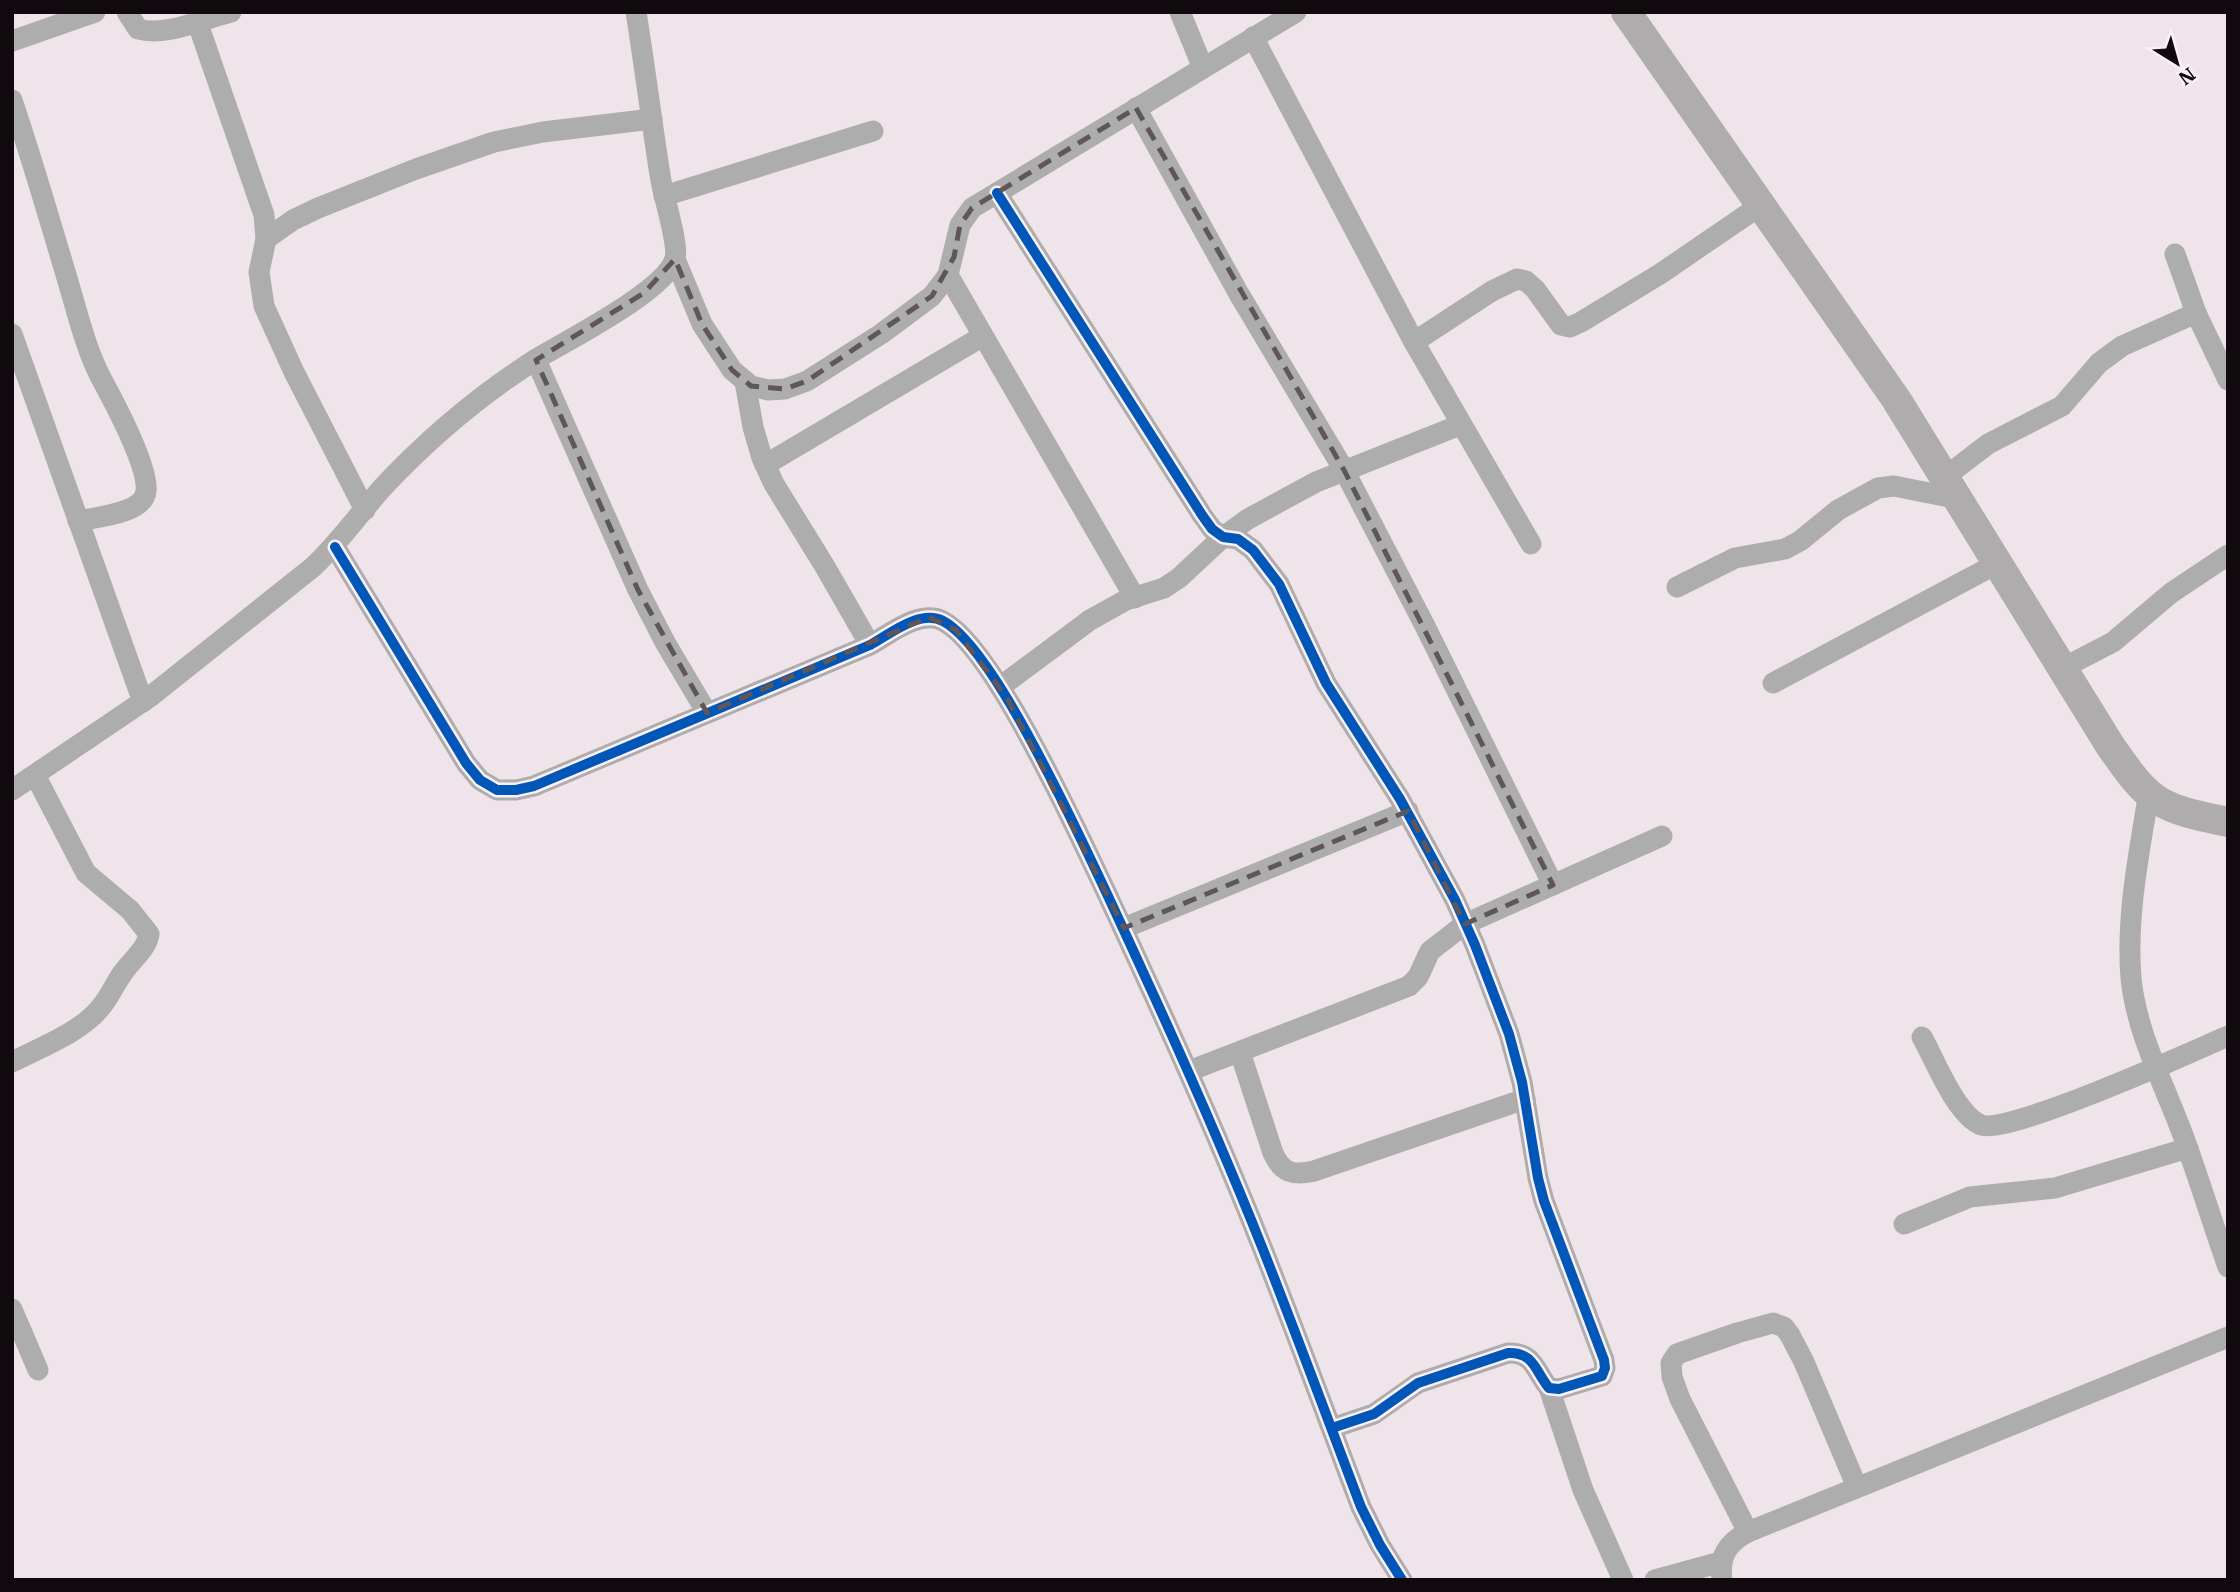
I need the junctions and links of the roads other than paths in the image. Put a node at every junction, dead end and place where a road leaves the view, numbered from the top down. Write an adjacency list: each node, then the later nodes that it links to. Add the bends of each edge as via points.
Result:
1 (95, 12): 10 (street)
2 (127, 12): 8 (street, via 138,29 148,32)
3 (231, 12): 8 (street)
4 (636, 12): 14 (street)
5 (1180, 12): 11 (street)
6 (1296, 12): 9 (street)
7 (1626, 12): 19 (main road)
8 (197, 21): 20 (street, via 264,215)
9 (1253, 37): 11 (street); 27 (street)
10 (12, 41)
11 (1203, 68): 13 (street)
12 (12, 100): 16 (street)
13 (1136, 108): 17 (street); 34 (street)
14 (652, 119): 18 (street); 20 (street, via 494,142 318,208)
15 (873, 131): 18 (street)
16 (21, 154): 37 (street, via 92,360 122,415 146,480 147,493 129,510)
17 (997, 192): 23 (street, via 972,208 960,225); 38 (street, via 1202,515)
18 (664, 196): 22 (street)
19 (1761, 205): 27 (street, via 1660,274 1570,327 1561,325 1527,281 1517,279); 35 (main road)
20 (265, 239): 36 (street, via 259,272 264,306)
21 (2175, 254): 24 (street)
22 (675, 259): 29 (street, via 644,293); 31 (street, via 702,324)
23 (948, 275): 26 (street); 31 (street, via 932,296 807,382 768,390)
24 (2196, 313): 30 (street); 35 (street, via 2122,346 2099,363 2062,406 1988,444)
25 (12, 334): 28 (street)
26 (983, 336): 33 (street); 44 (street)
27 (1414, 342): 32 (street)
28 (16, 356): 37 (street)
29 (536, 360): 36 (street, via 452,422 410,459); 50 (street, via 638,590)
30 (2228, 380)
31 (745, 382): 33 (street)
32 (1460, 425): 34 (street); 39 (street)
33 (765, 465): 45 (street)
34 (1344, 470): 38 (street, via 1292,494); 57 (street)
35 (1952, 488): 42 (main road); 43 (street, via 1878,488 1784,549 1735,558)
36 (365, 510): 40 (street)
37 (78, 521): 49 (street)
38 (1223, 537): 44 (street, via 1179,578); 54 (street, via 1252,550 1279,584 1326,683)
39 (1531, 544)
40 (335, 547): 49 (street); 50 (street, via 460,754 480,780 496,790 534,786)
41 (2228, 555): 46 (street, via 2177,587 2113,642)
42 (1998, 563): 46 (main road); 47 (street)
43 (1677, 587)
44 (1135, 598): 48 (street, via 1090,620)
45 (870, 645): 48 (street, via 911,622 929,617 942,620 956,630); 50 (street)
46 (2061, 669): 53 (main road, via 2111,747)
47 (1773, 683)
48 (1000, 687): 59 (street, via 1057,790)
49 (143, 702): 51 (street)
50 (707, 713)
51 (35, 775): 52 (street); 63 (street, via 86,873 130,910 149,934 148,943 90,1018)
52 (12, 790)
53 (2149, 792): 55 (main road, via 2158,801 2187,813); 64 (street, via 2130,945 2136,1004)
54 (1408, 811): 58 (street); 59 (street)
55 (2228, 822)
56 (1662, 836): 57 (street)
57 (1553, 885): 58 (street)
58 (1465, 924): 62 (street, via 1430,951 1409,986); 66 (street, via 1509,1034)
59 (1124, 929): 65 (street)
60 (2228, 1036): 64 (street)
61 (1922, 1037): 64 (street, via 1962,1110 1984,1126 2066,1103)
62 (1240, 1052): 65 (street); 66 (street, via 1273,1153 1279,1166 1290,1174 1314,1171)
63 (12, 1062)
64 (2156, 1067): 67 (street)
65 (1189, 1071): 74 (street)
66 (1525, 1099): 73 (street, via 1544,1201 1605,1368 1602,1376 1580,1384)
67 (2188, 1148): 68 (street, via 2054,1188 1970,1197); 69 (street)
68 (1904, 1224)
69 (2228, 1267)
70 (12, 1309): 72 (street)
71 (2228, 1337): 75 (street)
72 (38, 1370)
73 (1549, 1388): 74 (street, via 1529,1357 1508,1353 1418,1383 1374,1414); 79 (street, via 1583,1490)
74 (1332, 1428): 78 (street, via 1361,1507)
75 (1857, 1487): 76 (street); 76 (street, via 1804,1362 1784,1328 1773,1323 1677,1354 1671,1363 1680,1399)
76 (1748, 1532): 77 (street, via 1730,1544)
77 (1721, 1571): 80 (street)
78 (1402, 1580)
79 (1623, 1580)
80 (1655, 1580)

